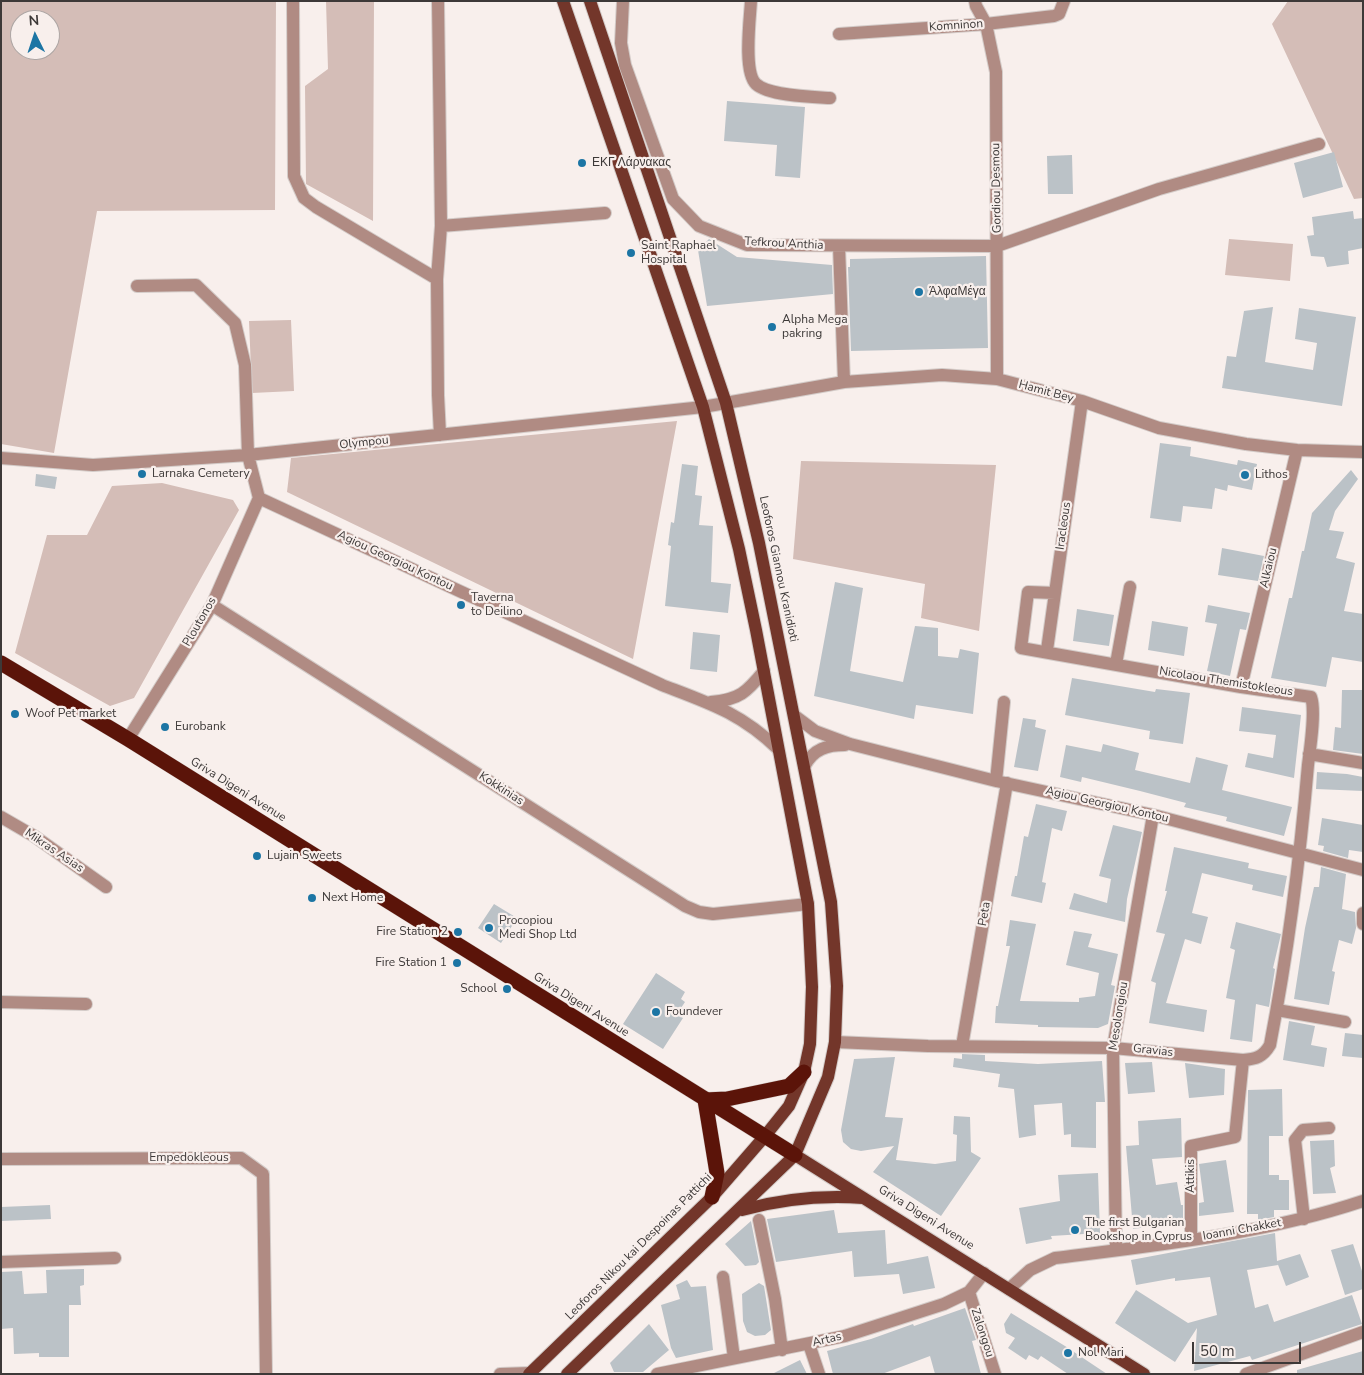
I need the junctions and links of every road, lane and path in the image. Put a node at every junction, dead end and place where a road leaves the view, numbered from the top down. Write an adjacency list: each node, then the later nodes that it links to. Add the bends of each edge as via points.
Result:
1 (293, 1): 17 (street, via 294,176 298,188 316,208)
2 (438, 1): 14 (street)
3 (563, 1): 23 (main road)
4 (590, 1): 22 (main road, Leoforos Giannou Kranidioti)
5 (623, 1): 15 (street, Tefkrou Anthia, via 625,65 673,200 684,214 699,226 747,245)
6 (751, 1): 11 (street, via 749,67 756,84 766,90)
7 (975, 1): 9 (street, Gordiou Desmou)
8 (1064, 1): 9 (street, Komninon, via 1059,14 1054,16)
9 (986, 24): 10 (street, Komninon); 16 (street, Gordiou Desmou, via 996,72)
10 (839, 34)
11 (830, 98)
12 (1319, 144): 16 (street, Tefkrou Anthia, via 1159,189)
13 (605, 213): 14 (street)
14 (441, 226): 17 (street)
15 (839, 246): 16 (street, Tefkrou Anthia); 20 (street)
16 (998, 246): 19 (street, Gordiou Desmou)
17 (437, 280): 24 (street)
18 (138, 286): 27 (street, via 196,285 235,323 245,365)
19 (997, 379): 20 (street, Hamit Bey, via 942,375); 21 (street, Hamit Bey)
20 (844, 382): 22 (street, Hamit Bey)
21 (1082, 401): 25 (street, Hamit Bey, via 1159,428); 31 (street, Iracleous)
22 (726, 403): 23 (street, Olympou); 40 (main road, Leoforos Giannou Kranidioti)
23 (704, 407): 24 (street, Olympou); 36 (main road, via 739,549)
24 (440, 435): 27 (street, Olympou)
25 (1297, 450): 26 (street, Hamit Bey); 37 (street, Alkaiou)
26 (1363, 452)
27 (248, 455): 28 (street, Olympou, via 92,465); 29 (street)
28 (1, 458)
29 (259, 498): 32 (street, Ploutonos); 38 (street, Agiou Georgiou Kontou, via 662,685)
30 (1130, 587): 35 (street)
31 (1055, 593): 33 (street, Iracleous); 33 (street, Nicolaou Themistokleous, via 1028,592 1021,648)
32 (212, 605): 41 (street, Ploutonos); 53 (street, Kokkinias, via 685,906 713,914)
33 (1046, 650): 35 (street, Nicolaou Themistokleous)
34 (1, 663): 41 (highway, Griva Digeni Avenue)
35 (1116, 664): 37 (street, Nicolaou Themistokleous)
36 (764, 671): 38 (street, Agiou Georgiou Kontou, via 739,696 729,701); 43 (main road)
37 (1241, 687): 44 (street, Nicolaou Themistokleous, via 1310,697)
38 (708, 702): 43 (street, Agiou Georgiou Kontou, via 744,720)
39 (1004, 702): 47 (street, Peta)
40 (795, 716): 42 (street, Agiou Georgiou Kontou, via 815,731); 46 (main road, Leoforos Giannou Kranidioti)
41 (128, 739): 65 (highway, Griva Digeni Avenue)
42 (850, 744): 46 (street, Agiou Georgiou Kontou, via 824,747 811,754); 47 (street, Agiou Georgiou Kontou)
43 (778, 749): 53 (main road)
44 (1309, 754): 45 (street); 50 (street, Nicolaou Themistokleous)
45 (1363, 763)
46 (805, 764): 60 (main road, Leoforos Giannou Kranidioti, via 835,929)
47 (1001, 782): 48 (street, Agiou Georgiou Kontou); 61 (street, Peta)
48 (1154, 815): 50 (street, Agiou Georgiou Kontou); 62 (street, Mesolongiou)
49 (1, 817): 52 (street, Mikras Asias)
50 (1300, 853): 51 (street, Agiou Georgiou Kontou); 58 (street, Gravias)
51 (1363, 870)
52 (106, 887)
53 (808, 904): 64 (main road, via 812,987 810,1044)
54 (1363, 914): 55 (street)
55 (1363, 924)
56 (1, 1002): 57 (street)
57 (86, 1004)
58 (1276, 1010): 59 (street); 63 (street, Gravias, via 1270,1045 1264,1055)
59 (1345, 1022)
60 (835, 1042): 61 (street, Gravias); 68 (main road, Leoforos Giannou Kranidioti, via 828,1077)
61 (962, 1046): 62 (street, Gravias)
62 (1113, 1048): 63 (street, Gravias); 77 (street, Mesolongiou)
63 (1242, 1060): 76 (street, Attikis, via 1235,1137 1191,1146)
64 (804, 1072): 65 (highway, via 790,1086 728,1099); 67 (main road, via 789,1106)
65 (705, 1100): 67 (highway, Griva Digeni Avenue); 70 (highway, via 717,1173)
66 (1329, 1128): 74 (street, via 1303,1130 1295,1140)
67 (765, 1136): 68 (highway, Griva Digeni Avenue); 70 (main road, Leoforos Nikou kai Despoinas Pattichi)
68 (795, 1155): 71 (main road, Griva Digeni Avenue); 73 (main road)
69 (1, 1159): 89 (street, Empedokleous, via 241,1158 262,1174)
70 (712, 1197): 88 (main road, Leoforos Nikou kai Despoinas Pattichi)
71 (866, 1198): 73 (main road, via 826,1196 770,1202); 80 (main road, Griva Digeni Avenue)
72 (1363, 1201): 74 (street, Ioanni Chakket)
73 (740, 1210): 91 (main road)
74 (1304, 1219): 76 (street, Ioanni Chakket)
75 (759, 1220): 86 (street)
76 (1191, 1239): 77 (street, Ioanni Chakket)
77 (1116, 1250): 82 (street, Ioanni Chakket, via 1041,1263)
78 (115, 1258): 79 (street)
79 (1, 1262)
80 (984, 1274): 82 (main road, Griva Digeni Avenue); 83 (street, Artas)
81 (723, 1277): 87 (street)
82 (1009, 1289): 95 (main road, Griva Digeni Avenue)
83 (969, 1292): 85 (street, Artas, via 944,1304); 94 (street, Zalongou)
84 (1363, 1332): 96 (street)
85 (809, 1344): 86 (street, Artas); 93 (street)
86 (782, 1350): 87 (street, Artas)
87 (734, 1358): 92 (street, Artas)
88 (530, 1373): 90 (street)
89 (266, 1374)
90 (500, 1374)
91 (567, 1374)
92 (657, 1374)
93 (819, 1374)
94 (995, 1374)
95 (1144, 1374)
96 (1246, 1374)

